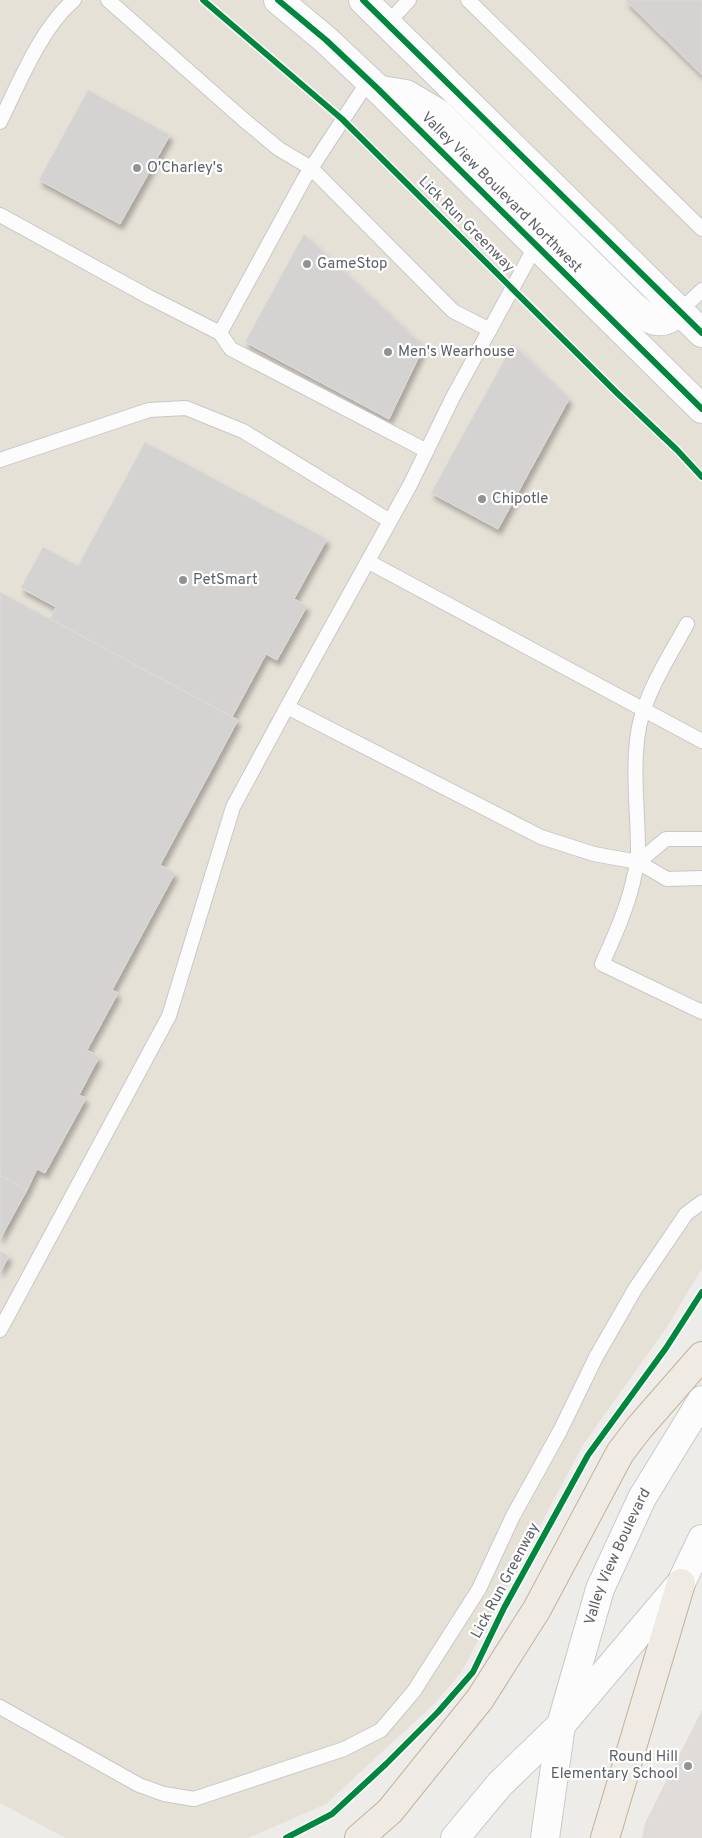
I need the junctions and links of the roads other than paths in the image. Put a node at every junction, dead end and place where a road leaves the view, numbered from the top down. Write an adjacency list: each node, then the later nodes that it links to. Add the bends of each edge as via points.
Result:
1 (74, 0): 10 (lane, via 61,11 31,59)
2 (108, 0): 11 (lane, via 244,120)
3 (278, 0): 9 (main road, Valley View Boulevard Northwest)
4 (344, 0): 8 (main road)
5 (363, 0): 8 (main road)
6 (409, 0): 8 (lane)
7 (468, 0): 13 (lane)
8 (388, 23): 16 (main road)
9 (373, 85): 11 (lane); 14 (main road, Valley View Boulevard Northwest); 16 (main road, via 406,94 438,113 648,318 664,322)
10 (0, 122)
11 (311, 168): 17 (lane, via 453,311); 18 (lane)
12 (0, 215): 18 (lane)
13 (702, 229)
14 (536, 245): 17 (lane); 20 (main road, Valley View Boulevard Northwest)
15 (702, 290): 16 (lane)
16 (680, 311): 19 (main road)
17 (490, 330): 21 (lane)
18 (220, 333): 21 (lane, via 231,349)
19 (702, 333)
20 (702, 409)
21 (427, 451): 23 (lane)
22 (0, 460): 23 (lane, via 149,410 186,408 243,431)
23 (390, 521): 24 (lane)
24 (369, 562): 26 (lane); 27 (lane)
25 (687, 624): 27 (lane)
26 (287, 707): 30 (lane, via 541,837 594,854); 34 (lane, via 233,807 169,1016)
27 (644, 710): 28 (lane); 30 (lane, via 636,761)
28 (702, 741)
29 (702, 839): 30 (lane, via 666,839)
30 (638, 862): 31 (lane, via 667,879); 32 (lane, via 622,919 602,964)
31 (702, 878)
32 (702, 1012)
33 (702, 1202): 39 (lane, via 686,1214 635,1289 513,1516 479,1589 414,1691 381,1730 344,1749 194,1799 164,1794 139,1785)
34 (0, 1330)
35 (702, 1356): 41 (highway, via 620,1453 537,1609 480,1699 390,1811)
36 (702, 1400): 40 (main road, Valley View Boulevard, via 642,1498 600,1589)
37 (702, 1539): 38 (main road, Valley View Boulevard)
38 (681, 1583): 40 (main road, Valley View Boulevard); 44 (highway)
39 (0, 1706)
40 (561, 1725): 42 (main road, Valley View Boulevard, via 500,1784); 43 (main road, Valley View Boulevard)
41 (358, 1838)
42 (455, 1838)
43 (545, 1838)
44 (605, 1838)

